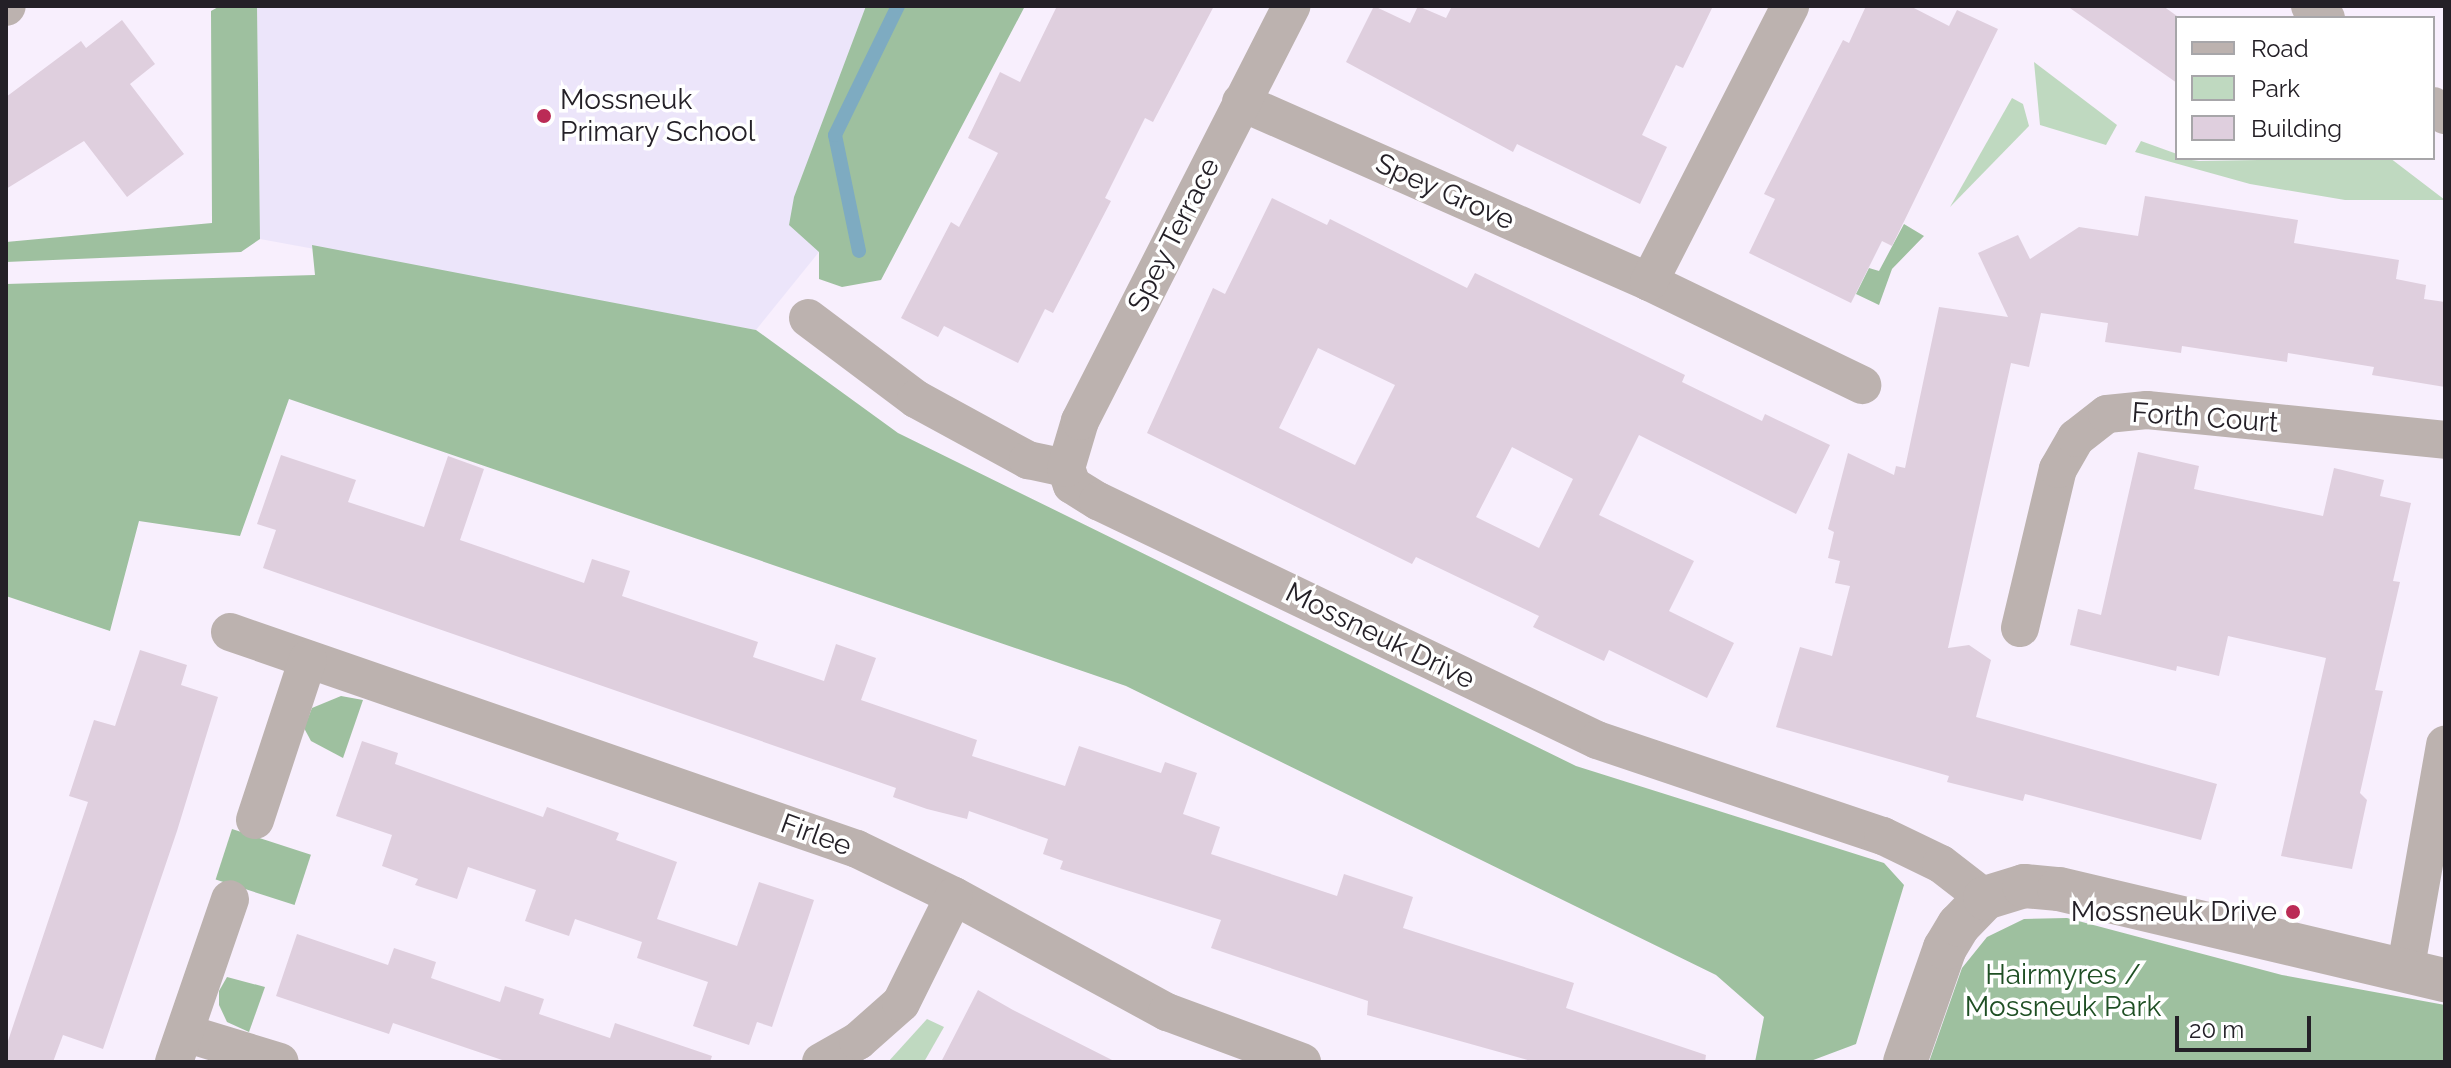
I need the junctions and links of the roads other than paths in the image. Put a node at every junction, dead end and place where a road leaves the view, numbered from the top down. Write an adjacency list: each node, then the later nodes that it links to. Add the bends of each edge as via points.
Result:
1 (1291, 6): 3 (street, Spey Terrace)
2 (1790, 6): 4 (street)
3 (1241, 102): 4 (street, Spey Grove); 8 (street, Spey Terrace, via 1080,421)
4 (1649, 282): 6 (street, Spey Grove)
5 (808, 318): 8 (street, via 916,399 1028,460)
6 (1862, 385)
7 (2445, 440): 9 (street, Forth Court, via 2147,410 2107,414 2076,438 2058,469)
8 (1066, 468): 15 (street, Mossneuk Drive, via 1072,485 1098,501 1597,740 1883,836 1941,864)
9 (2020, 628)
10 (230, 632): 11 (street, Firlee)
11 (308, 659): 13 (street); 14 (street, Firlee, via 857,849)
12 (2445, 744): 17 (street)
13 (255, 820)
14 (954, 896): 20 (street, via 901,1003 858,1041); 21 (street, Firlee, via 1167,1012)
15 (1985, 898): 17 (street, via 2024,886 2059,889); 22 (street, via 1945,948)
16 (230, 899): 18 (street)
17 (2425, 976)
18 (180, 1047): 19 (street)
19 (280, 1062)
20 (821, 1062)
21 (1302, 1062)
22 (1905, 1062)

